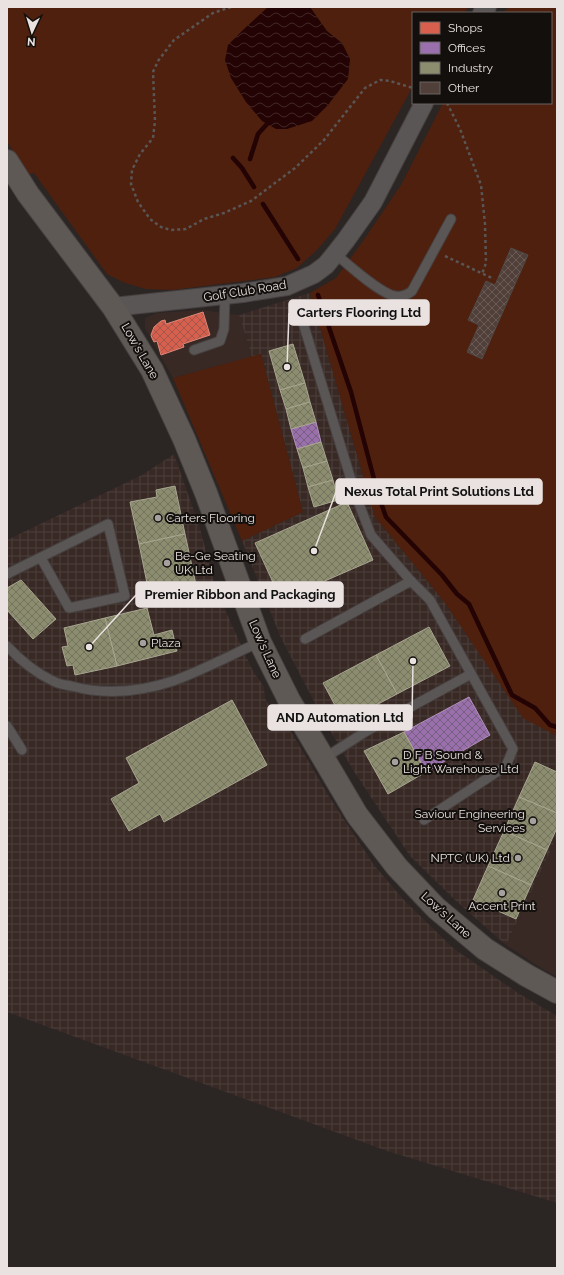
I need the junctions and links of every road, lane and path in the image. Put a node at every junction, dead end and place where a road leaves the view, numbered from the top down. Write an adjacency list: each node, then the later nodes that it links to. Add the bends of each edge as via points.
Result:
1 (232, 7): 2 (path, via 213,13 174,40 153,72 153,138 140,154 132,170 131,184 138,202 150,219 161,227 171,230 186,229 204,219 251,201 295,168 324,140 365,88 380,80)
2 (412, 88)
3 (423, 104): 8 (street, Golf Club Road, via 373,202)
4 (448, 104): 9 (path, via 481,185 486,263)
5 (7, 161): 12 (street, Low's Lane, via 28,194)
6 (451, 219): 7 (lane)
7 (434, 250): 8 (lane, via 412,291 406,296 392,296); 9 (path)
8 (335, 254): 11 (street, Golf Club Road, via 314,274 287,286)
9 (482, 274): 10 (path)
10 (494, 279)
11 (224, 295): 12 (street, Golf Club Road); 14 (lane, via 224,329 220,341)
12 (114, 307): 19 (street, Low's Lane, via 152,370 184,439)
13 (300, 313): 17 (lane, via 356,496 371,535)
14 (194, 350)
15 (41, 558): 15 (lane, via 108,524 125,596 69,608); 16 (lane)
16 (7, 574)
17 (411, 581): 18 (lane); 21 (lane, via 430,600)
18 (305, 638)
19 (260, 642): 20 (lane, via 173,681 142,689 111,692 86,690 54,682 36,671); 24 (street, Low's Lane, via 289,700)
20 (7, 646)
21 (471, 674): 24 (lane, via 365,732); 25 (lane, via 513,749 506,766)
22 (7, 726): 23 (lane)
23 (22, 750)
24 (324, 759): 26 (street, Low's Lane, via 357,815 397,867 436,908 485,949)
25 (424, 820)
26 (557, 992)

